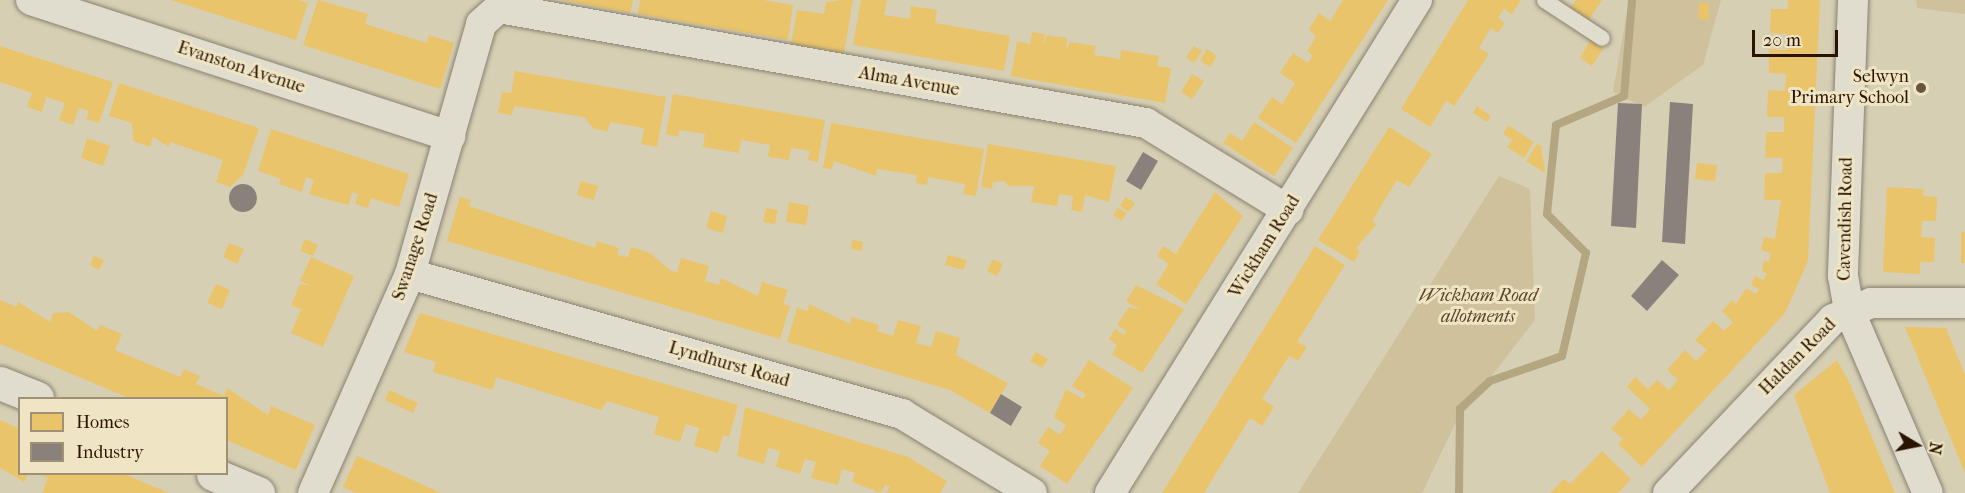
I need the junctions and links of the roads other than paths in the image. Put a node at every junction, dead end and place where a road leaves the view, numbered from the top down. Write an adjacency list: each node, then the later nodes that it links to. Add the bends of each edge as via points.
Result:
1 (31, 0): 7 (street, Evanston Avenue)
2 (1417, 0): 8 (street, Wickham Road)
3 (1544, 0): 6 (lane)
4 (1852, 0): 11 (street, Cavendish Road, via 1843,276)
5 (507, 13): 7 (street, Swanage Road, via 499,8 481,24); 8 (street, Alma Avenue, via 1146,123)
6 (1602, 38)
7 (450, 136): 9 (street, Swanage Road)
8 (1288, 210): 18 (street, Wickham Road)
9 (410, 274): 16 (street, Swanage Road); 17 (street, Lyndhurst Road, via 902,414)
10 (1965, 303): 11 (street, Haldan Road, via 1871,303)
11 (1849, 310): 19 (street, Haldan Road, via 1808,343); 20 (street, Cavendish Road)
12 (0, 383): 13 (main road)
13 (32, 397)
14 (215, 475): 15 (main road)
15 (258, 493)
16 (313, 493)
17 (1032, 493)
18 (1110, 493)
19 (1668, 493)
20 (1928, 493)

